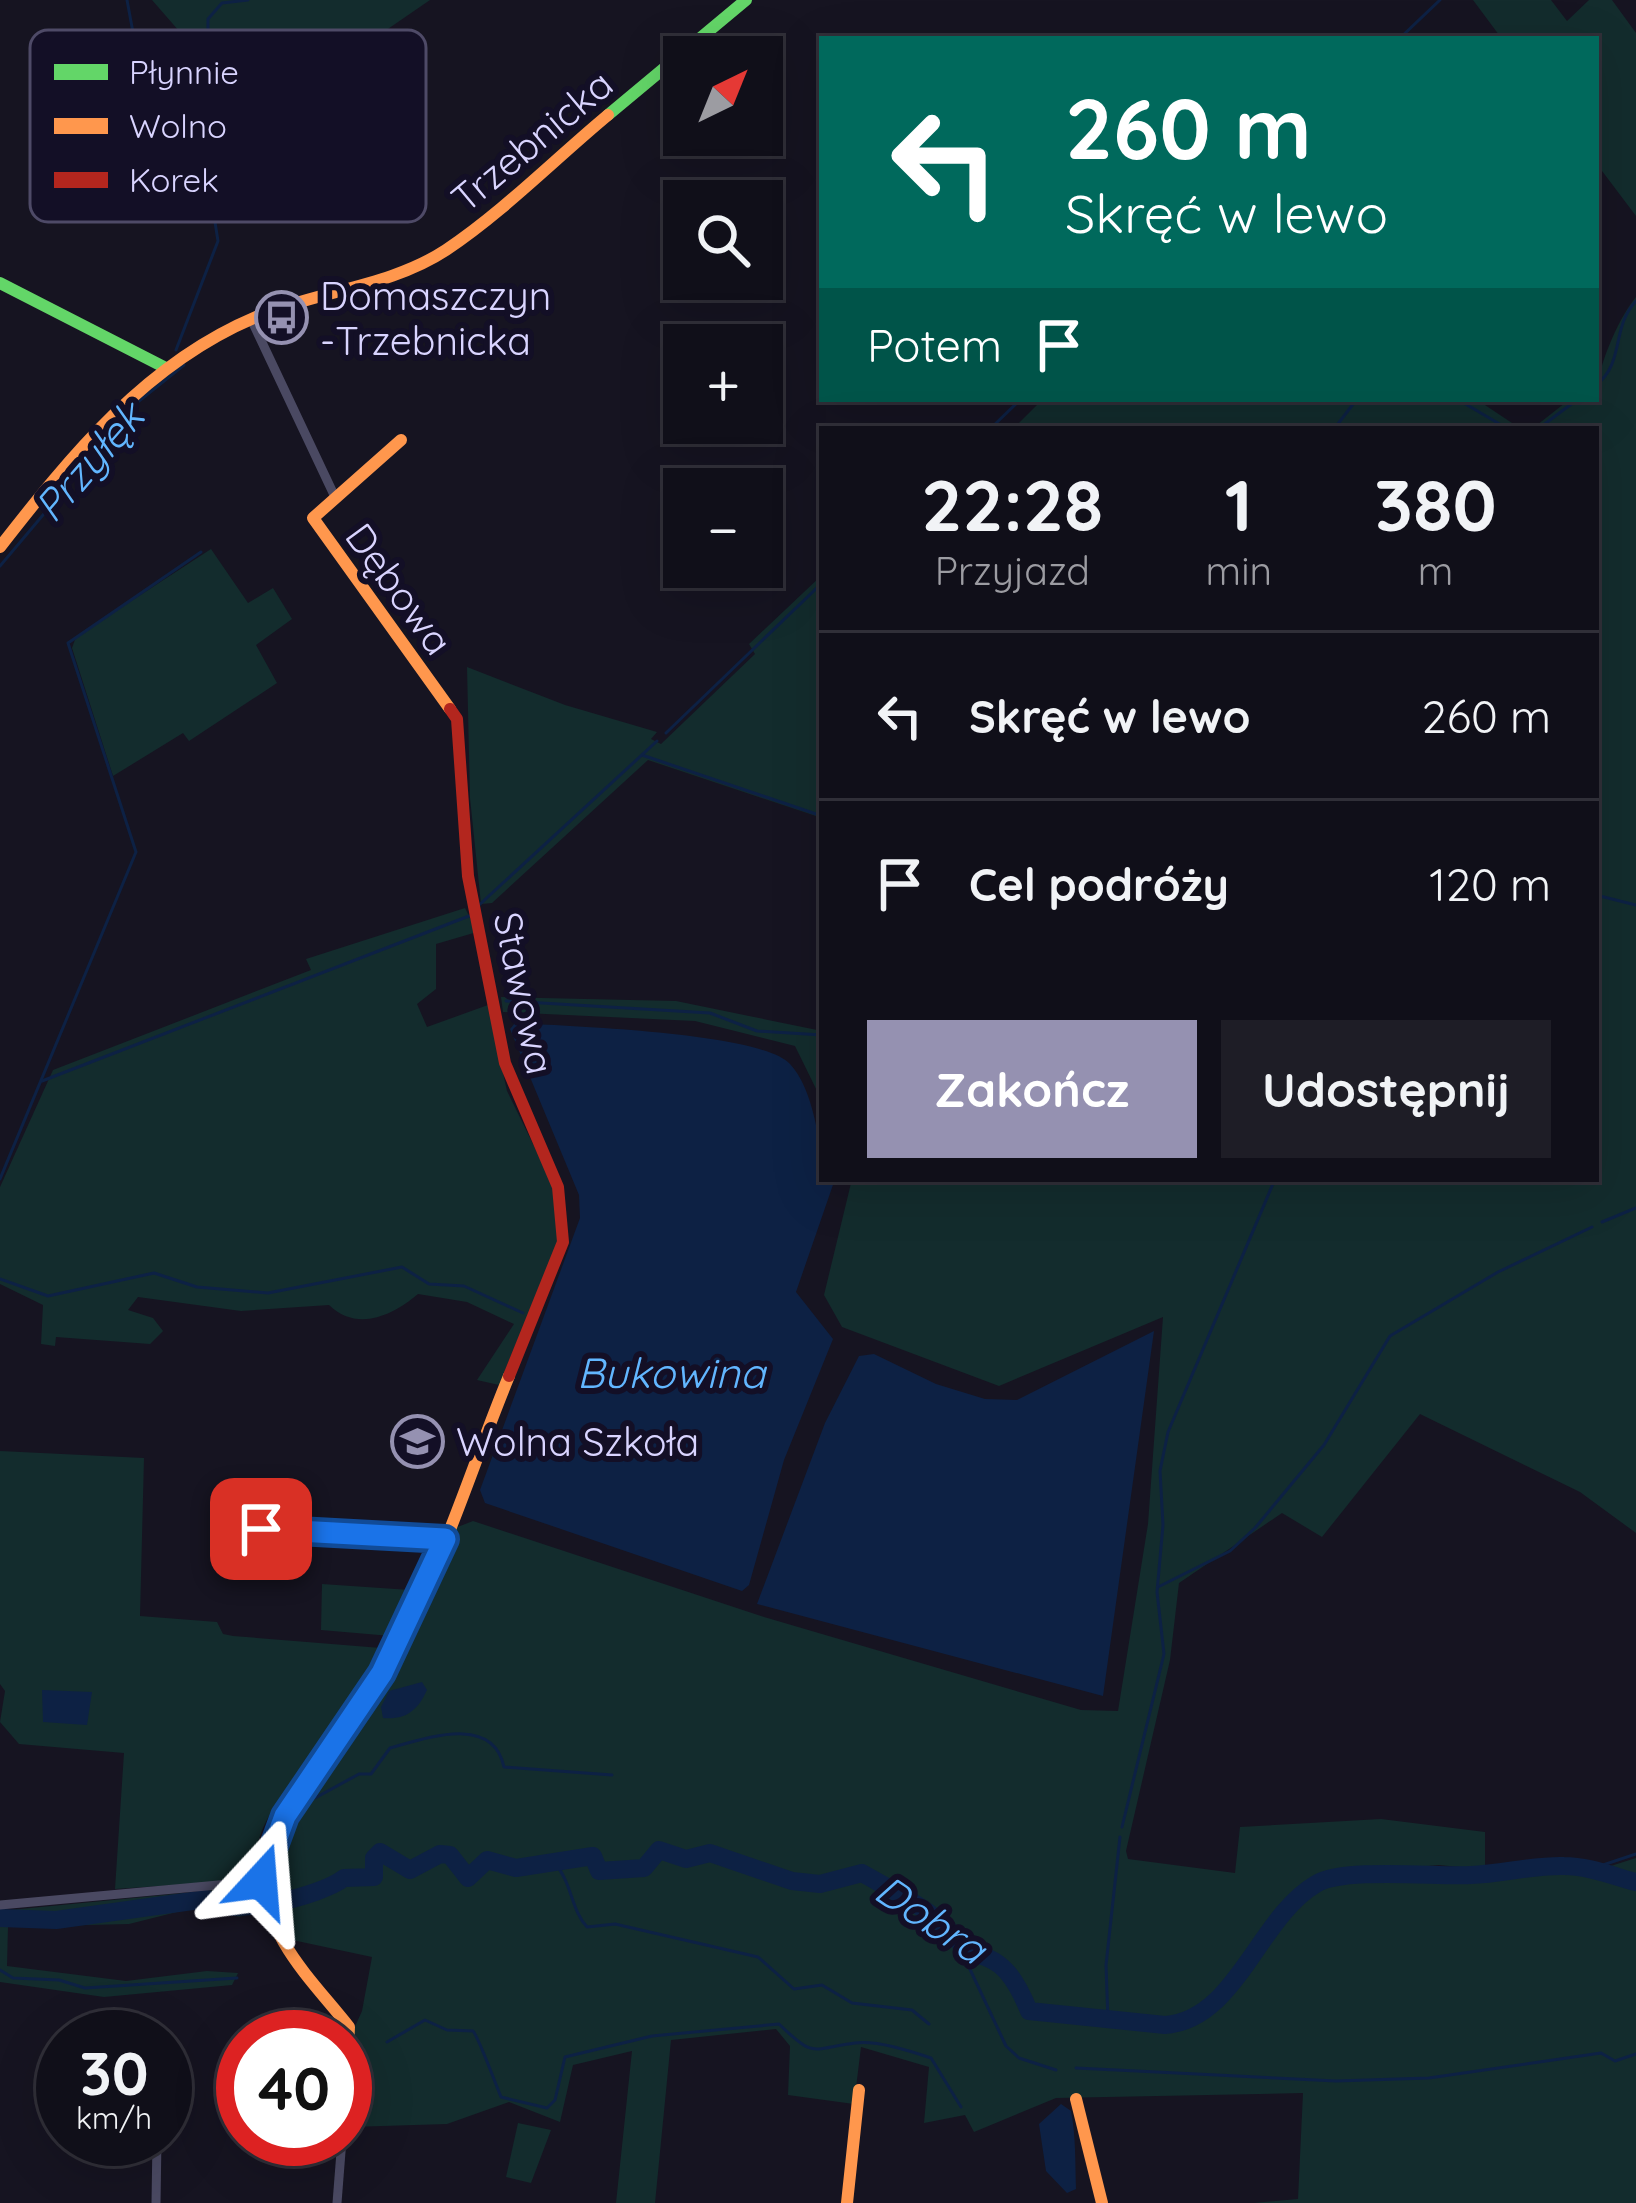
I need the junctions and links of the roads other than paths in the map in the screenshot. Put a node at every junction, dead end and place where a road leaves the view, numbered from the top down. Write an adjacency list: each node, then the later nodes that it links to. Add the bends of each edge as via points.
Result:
1 (746, 0): 3 (street, Trzebnicka, via 446,250 395,275)
2 (0, 283): 4 (street)
3 (251, 319): 4 (street, Trzebnicka); 6 (street, Dębowa)
4 (167, 365): 7 (street, Trzebnicka, via 121,404)
5 (401, 440): 6 (street, Dębowa)
6 (335, 497): 8 (street, Dębowa, via 314,524)
7 (0, 548)
8 (458, 719): 10 (street, Stawowa, via 468,876 505,1063 558,1187 564,1226)
9 (215, 1526): 10 (street)
10 (445, 1539): 11 (street, Stawowa, via 382,1673 285,1816)
11 (264, 1895): 12 (street); 13 (street, via 276,1936)
12 (0, 1905)
13 (335, 2010)
14 (859, 2090): 20 (street)
15 (1076, 2099): 21 (street)
16 (157, 2166): 18 (street)
17 (340, 2166): 19 (street)
18 (156, 2203)
19 (337, 2203)
20 (848, 2203)
21 (1102, 2203)

